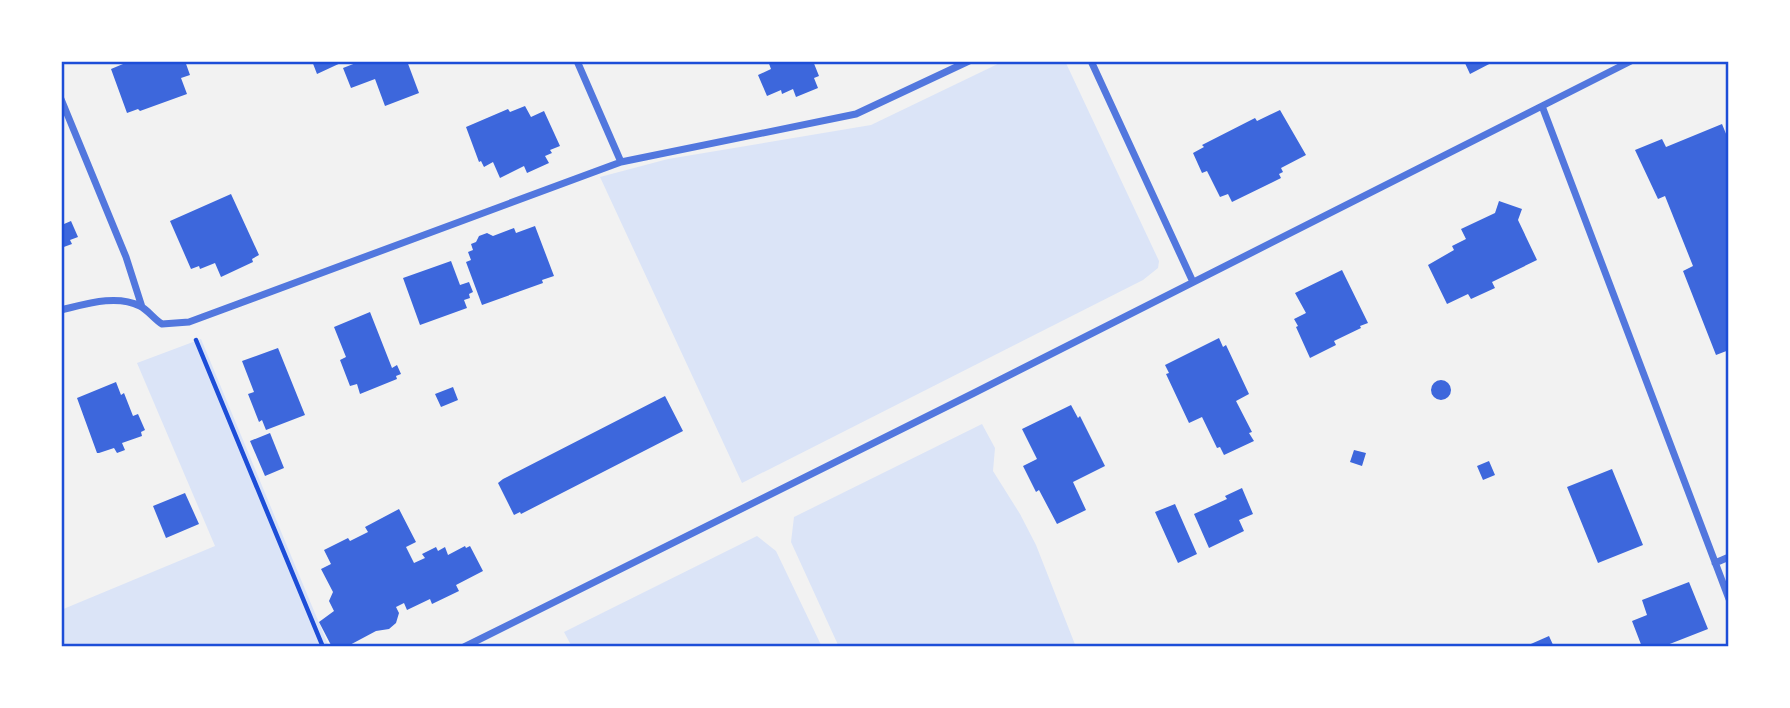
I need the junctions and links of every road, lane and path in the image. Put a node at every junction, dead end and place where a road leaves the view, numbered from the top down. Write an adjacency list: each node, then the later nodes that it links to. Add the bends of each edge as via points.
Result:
1 (577, 61): 7 (street)
2 (969, 61): 7 (street, via 856,114)
3 (1091, 61): 8 (street)
4 (1631, 61): 6 (street)
5 (61, 99): 9 (street)
6 (1542, 106): 8 (street); 13 (street)
7 (621, 162): 11 (street)
8 (1193, 282): 16 (street)
9 (142, 307): 10 (street, via 122,300); 11 (street, via 162,324)
10 (61, 310)
11 (189, 322): 15 (path)
12 (1729, 557): 13 (street)
13 (1715, 563): 14 (street)
14 (1729, 599)
15 (323, 647)
16 (464, 647)

